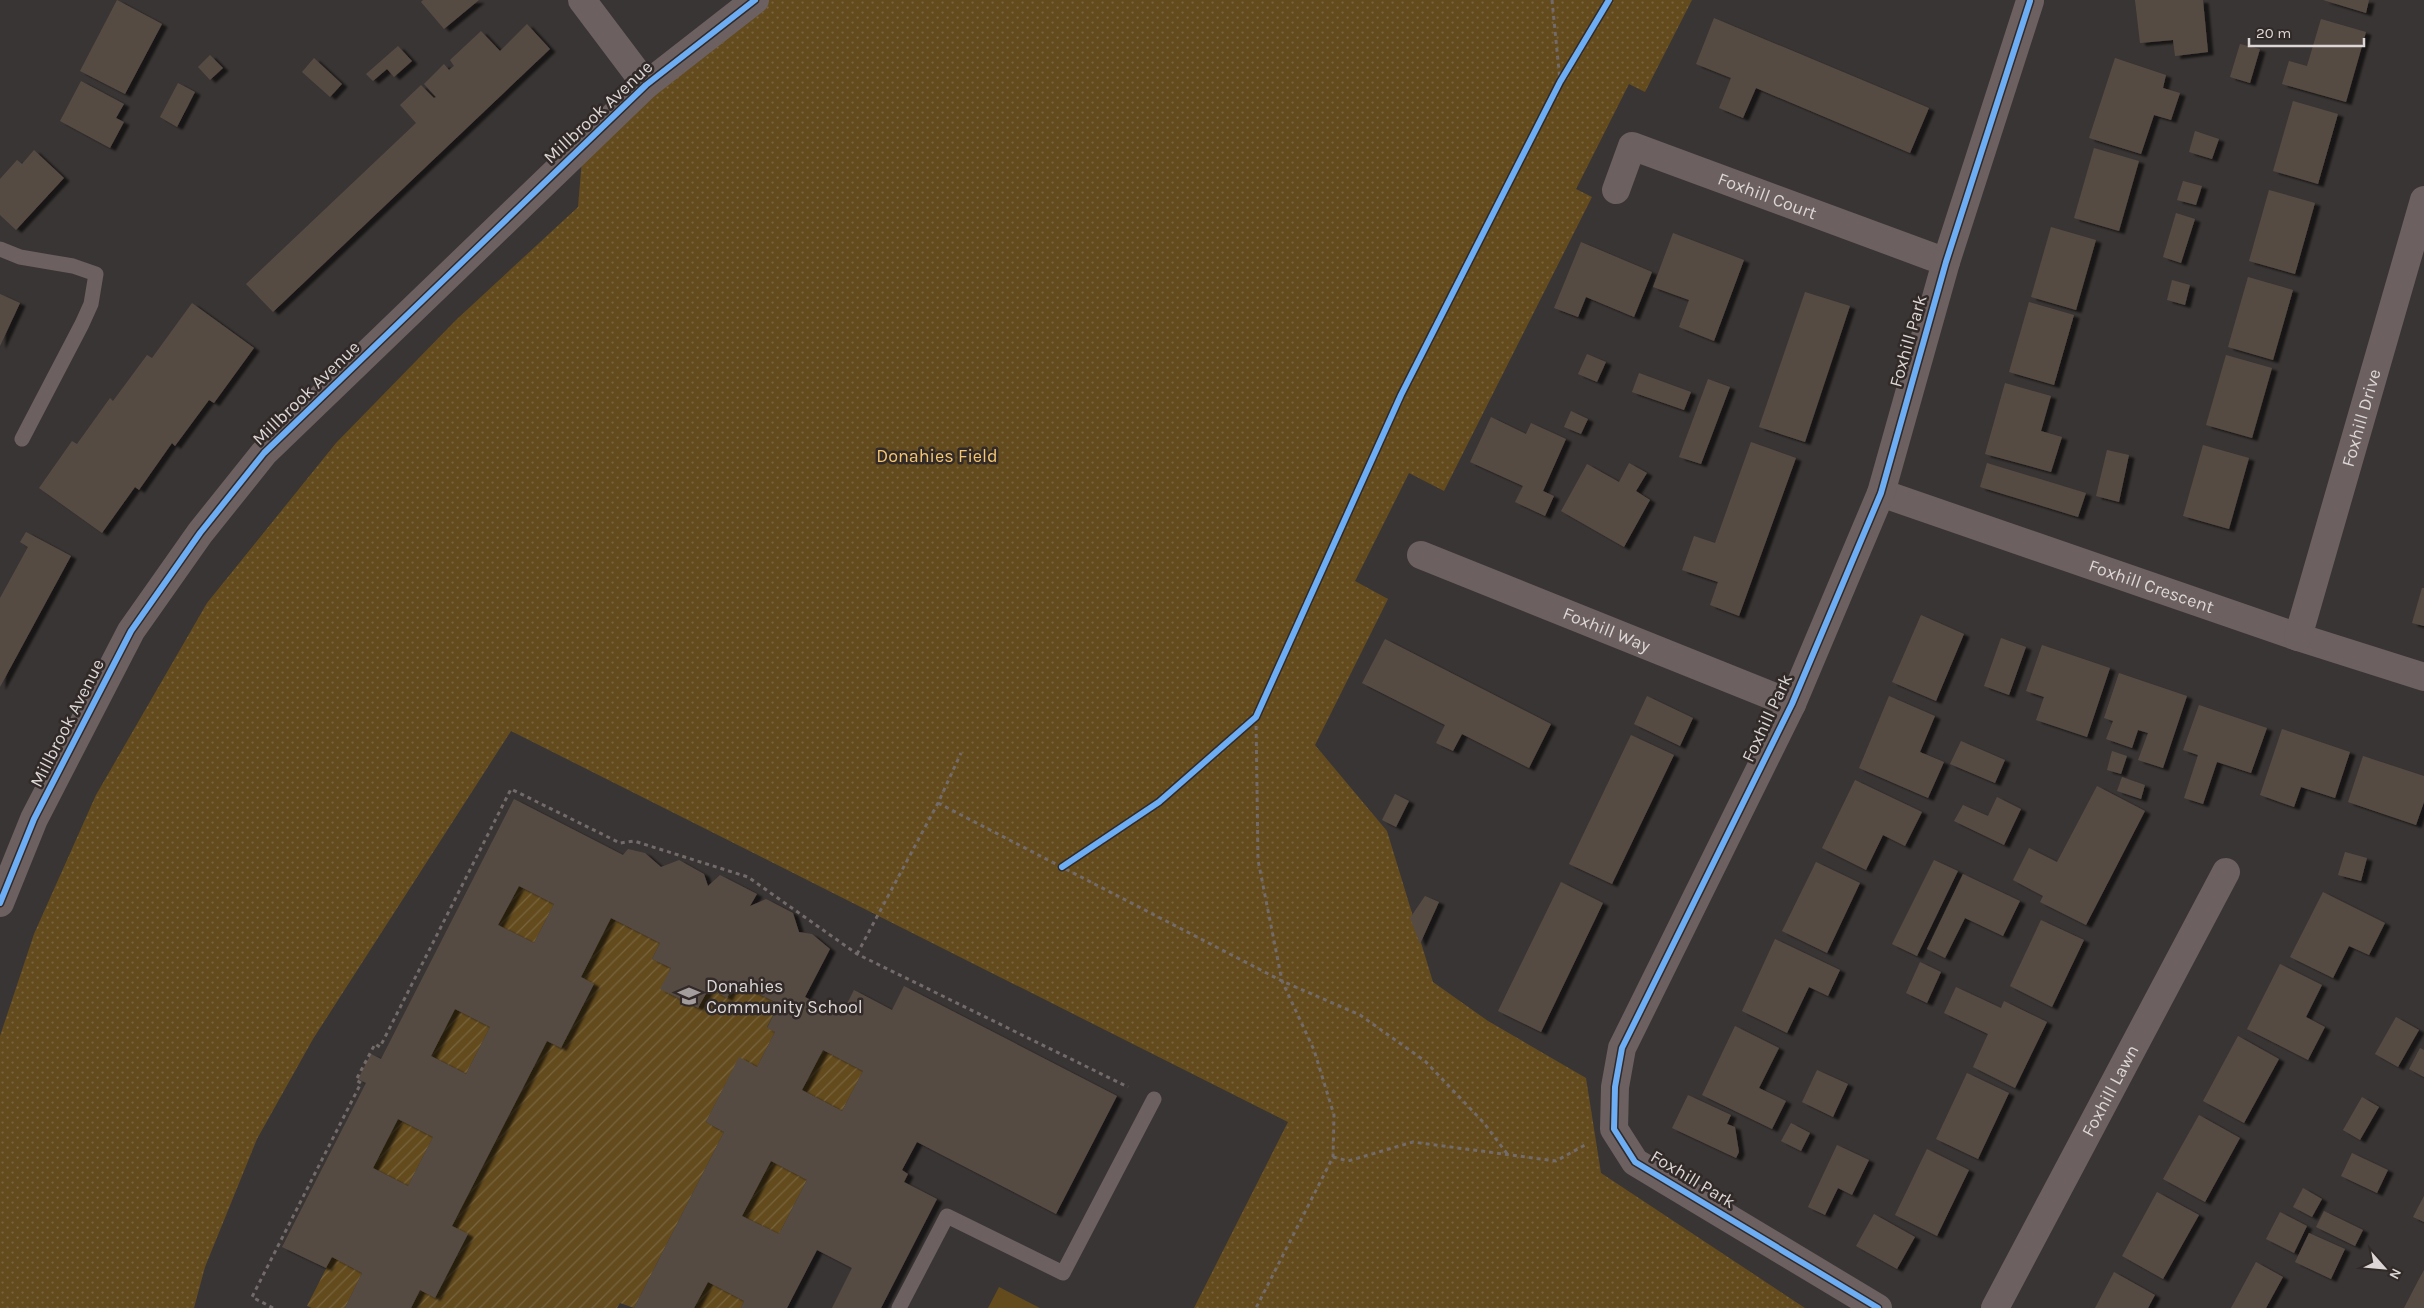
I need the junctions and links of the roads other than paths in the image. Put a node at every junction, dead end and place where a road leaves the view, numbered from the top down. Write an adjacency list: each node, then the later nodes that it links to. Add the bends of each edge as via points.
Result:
1 (582, 0): 4 (street, Millbrook Avenue)
2 (755, 0): 4 (street, Millbrook Avenue)
3 (2030, 1): 8 (street, Foxhill Park)
4 (646, 85): 16 (street, Millbrook Avenue, via 264,454 200,533 131,631 34,819)
5 (1616, 190): 8 (street, Foxhill Court, via 1632,146)
6 (2424, 200): 12 (street, Foxhill Drive)
7 (0, 249): 9 (lane, via 20,257 73,266 96,274 91,304)
8 (1946, 262): 10 (street, Foxhill Park)
9 (22, 439)
10 (1880, 493): 12 (street, Foxhill Crescent); 14 (street, Foxhill Park)
11 (1421, 555): 14 (street, Foxhill Way)
12 (2298, 637): 13 (street, Foxhill Crescent)
13 (2424, 678)
14 (1792, 704): 19 (street, Foxhill Park, via 1622,1048 1615,1087 1614,1128 1635,1162)
15 (2226, 872): 20 (street, Foxhill Lawn)
16 (0, 903)
17 (1154, 1099): 18 (lane, via 1063,1273 947,1216)
18 (900, 1308)
19 (1878, 1308)
20 (1995, 1308)

